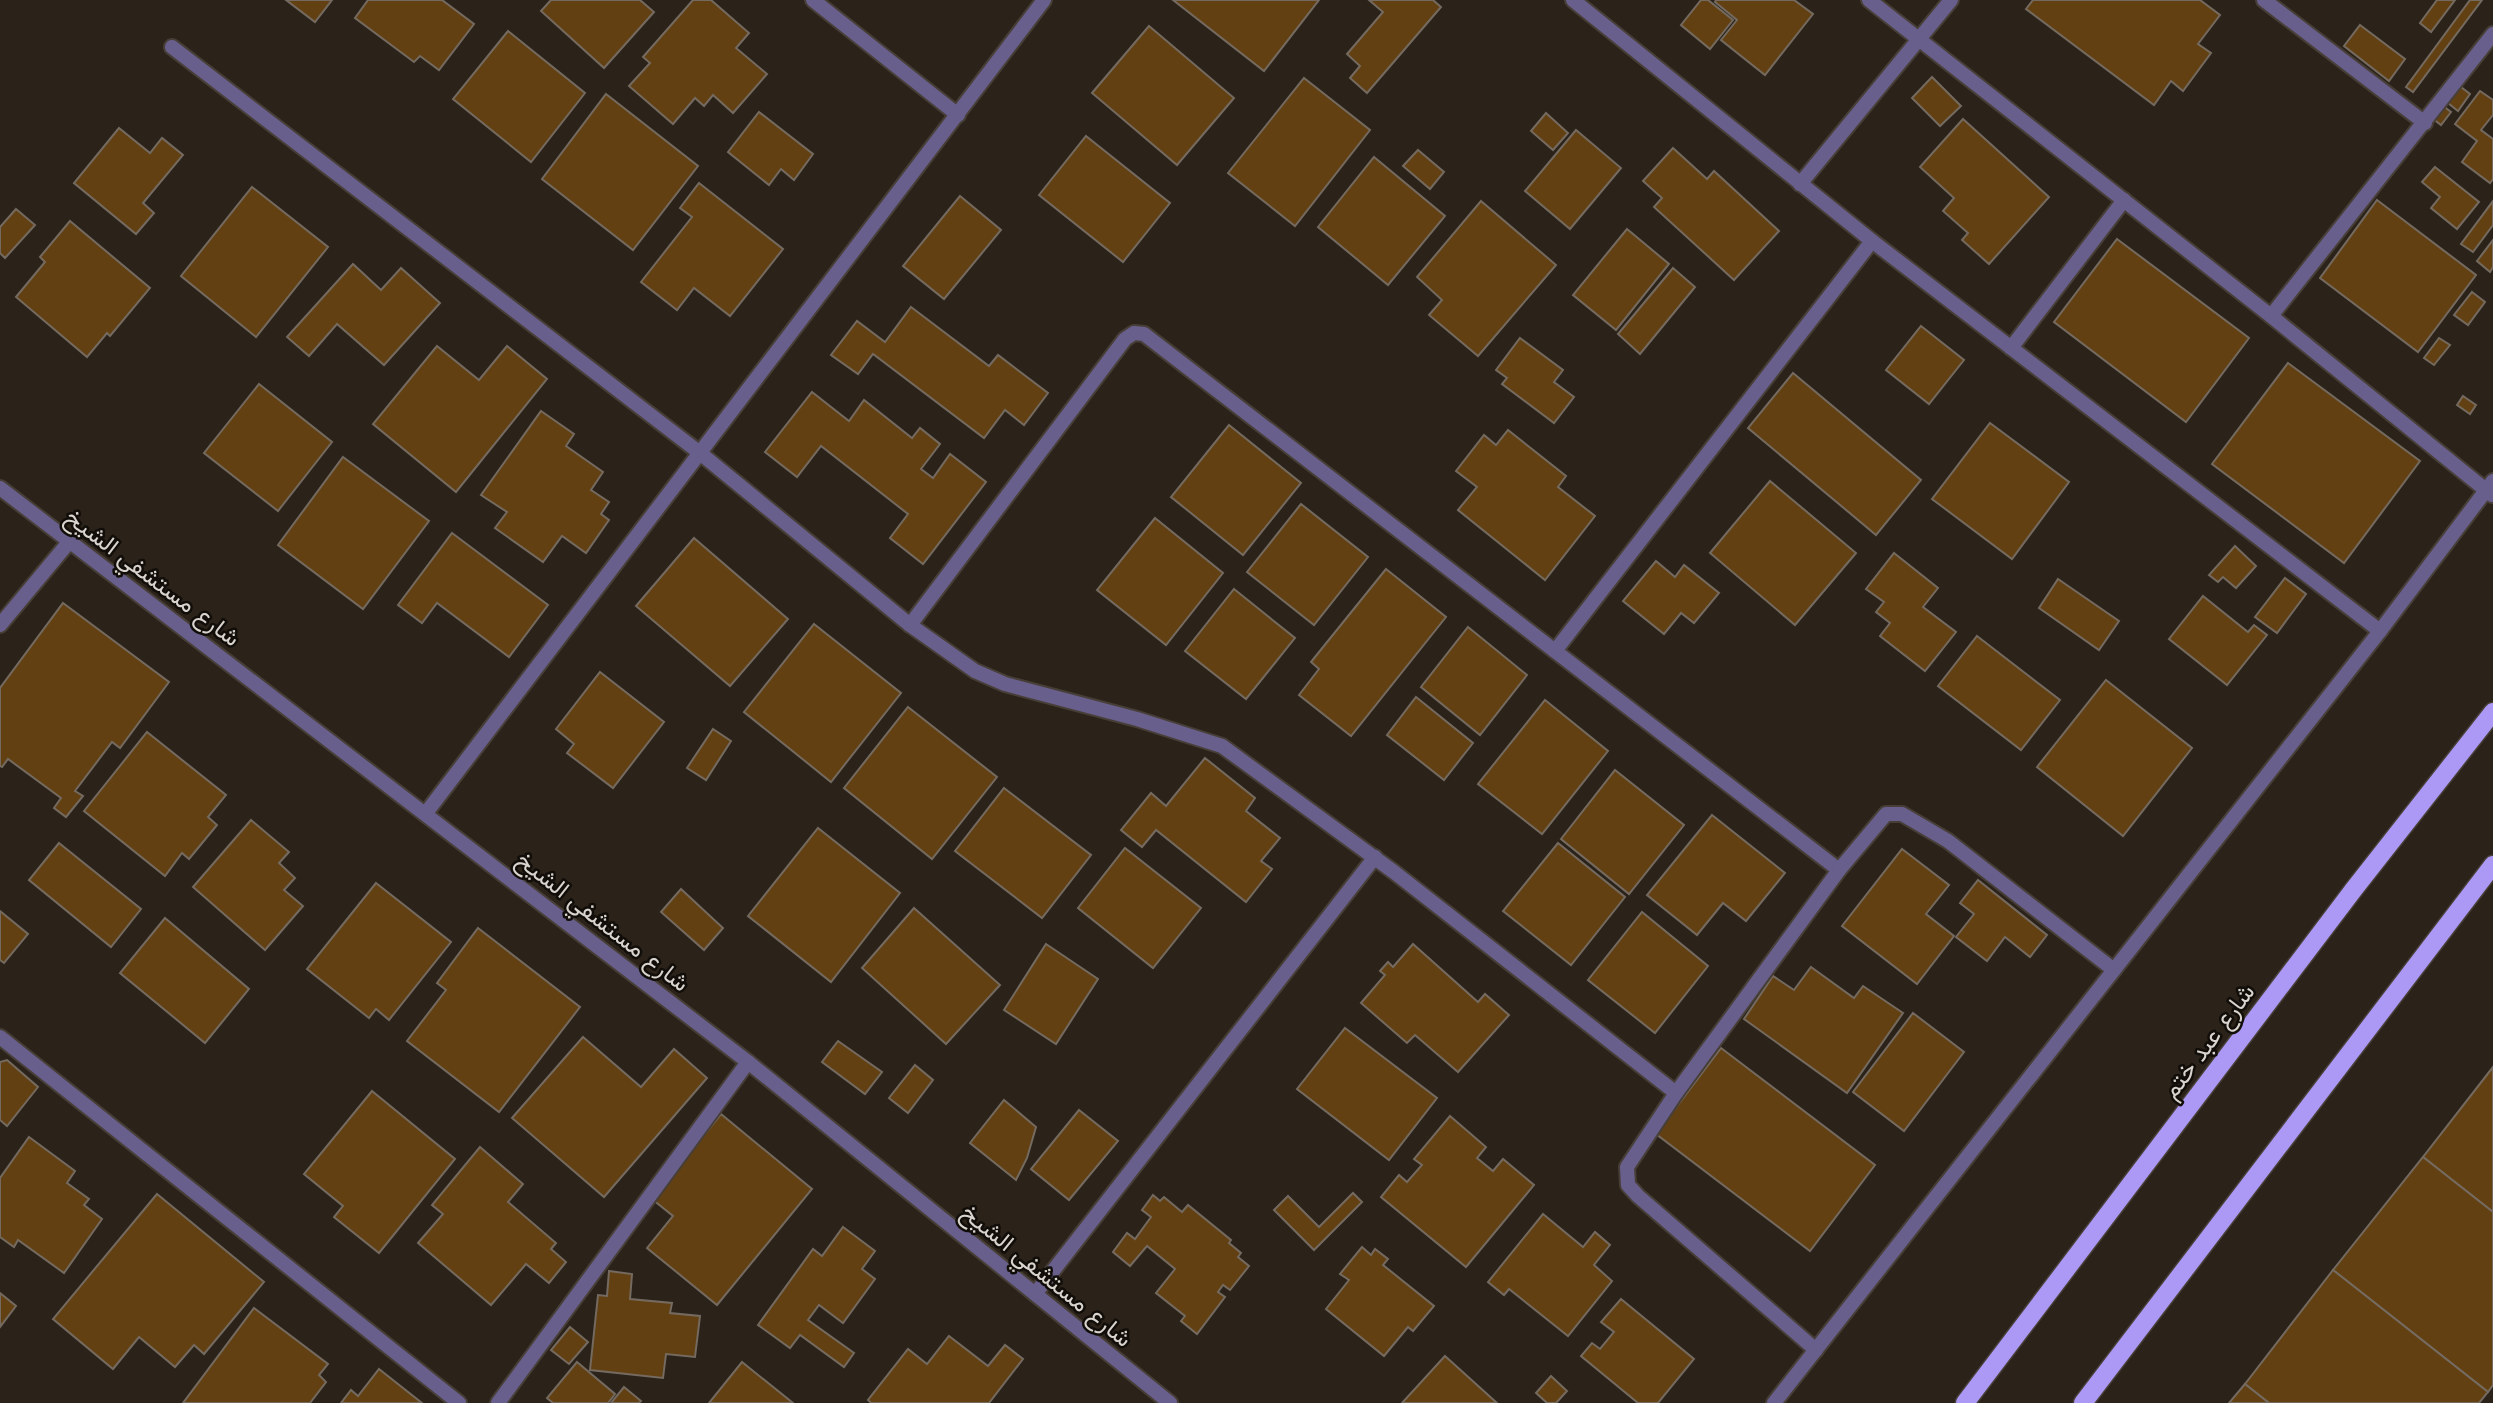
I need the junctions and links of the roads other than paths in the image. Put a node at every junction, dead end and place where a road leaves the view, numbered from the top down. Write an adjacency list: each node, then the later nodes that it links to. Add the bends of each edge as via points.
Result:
1 (813, 0): 10 (street)
2 (1044, 0): 10 (street)
3 (1573, 0): 12 (street)
4 (1869, 0): 8 (street)
5 (1951, 0): 8 (street)
6 (2264, 0): 11 (street)
7 (2493, 34): 11 (street)
8 (1919, 38): 12 (street); 13 (street)
9 (173, 47): 17 (street)
10 (958, 115): 17 (street)
11 (2425, 122): 15 (street)
12 (1800, 184): 14 (street)
13 (2124, 200): 15 (street); 16 (street)
14 (1872, 241): 16 (street); 24 (street)
15 (2271, 316): 19 (street)
16 (2011, 348): 23 (street)
17 (700, 453): 22 (street); 26 (street)
18 (0, 488): 20 (street, شارع مستشفي الشيخ)
19 (2491, 489): 23 (street)
20 (69, 542): 21 (street); 26 (street, شارع مستشفي الشيخ)
21 (0, 625)
22 (910, 625): 24 (street, via 1134,333 1144,334); 27 (street, via 975,671 1005,684 1222,746)
23 (2380, 631): 30 (street)
24 (1555, 651): 29 (street)
25 (2493, 712): 40 (main road, شارع عبد ختم)
26 (426, 813): 32 (street, شارع مستشفي الشيخ)
27 (1375, 857): 33 (street); 34 (street)
28 (2493, 864): 41 (main road)
29 (1839, 870): 30 (street, via 1886,814 1902,814 1948,841); 33 (street)
30 (2114, 970): 35 (street)
31 (0, 1037): 36 (street)
32 (748, 1062): 34 (street, شارع مستشفي الشيخ); 37 (street)
33 (1676, 1093): 35 (street, via 1627,1167 1628,1185)
34 (1035, 1294): 38 (street, شارع مستشفي الشيخ)
35 (1816, 1350): 39 (street)
36 (459, 1403)
37 (498, 1403)
38 (1170, 1403)
39 (1774, 1403)
40 (1965, 1403)
41 (2083, 1403)

